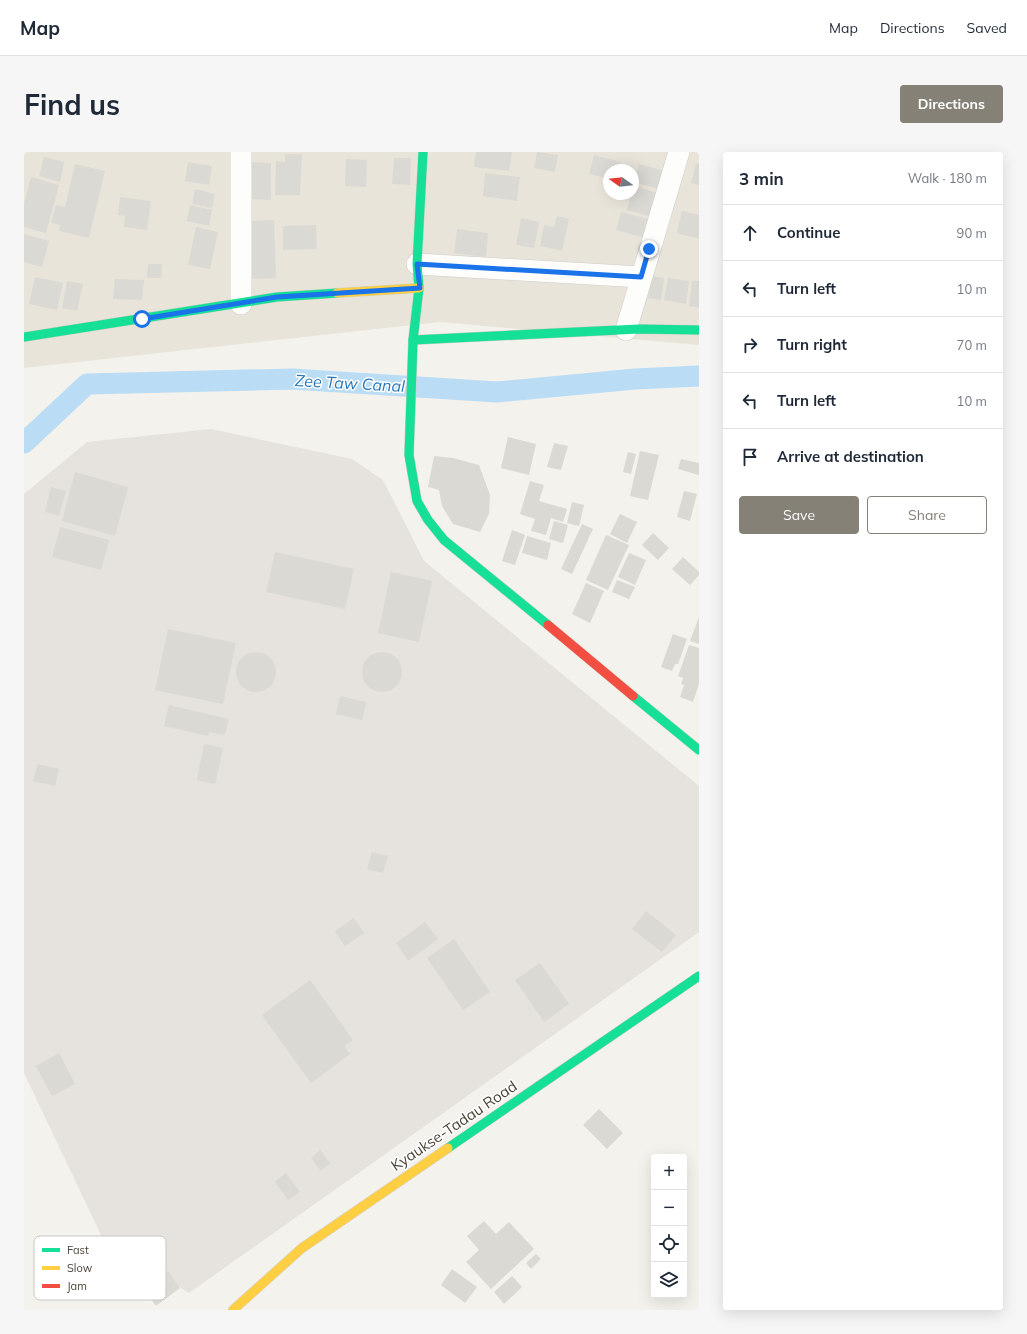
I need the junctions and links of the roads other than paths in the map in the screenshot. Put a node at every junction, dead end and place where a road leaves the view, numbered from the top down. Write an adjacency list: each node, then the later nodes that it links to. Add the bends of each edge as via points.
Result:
1 (240, 152): 7 (street)
2 (423, 152): 4 (street)
3 (679, 152): 5 (street)
4 (417, 264): 5 (street); 6 (street)
5 (641, 277): 8 (street)
6 (420, 288): 7 (street, via 277,297); 11 (street)
7 (241, 304): 10 (street)
8 (626, 330): 9 (street); 11 (street)
9 (699, 330)
10 (24, 337)
11 (413, 340): 12 (street, via 409,435 412,479 417,501 428,520 444,540)
12 (699, 750)
13 (699, 976): 14 (street, Kyaukse-Tadau Road, via 302,1248)
14 (233, 1310)

